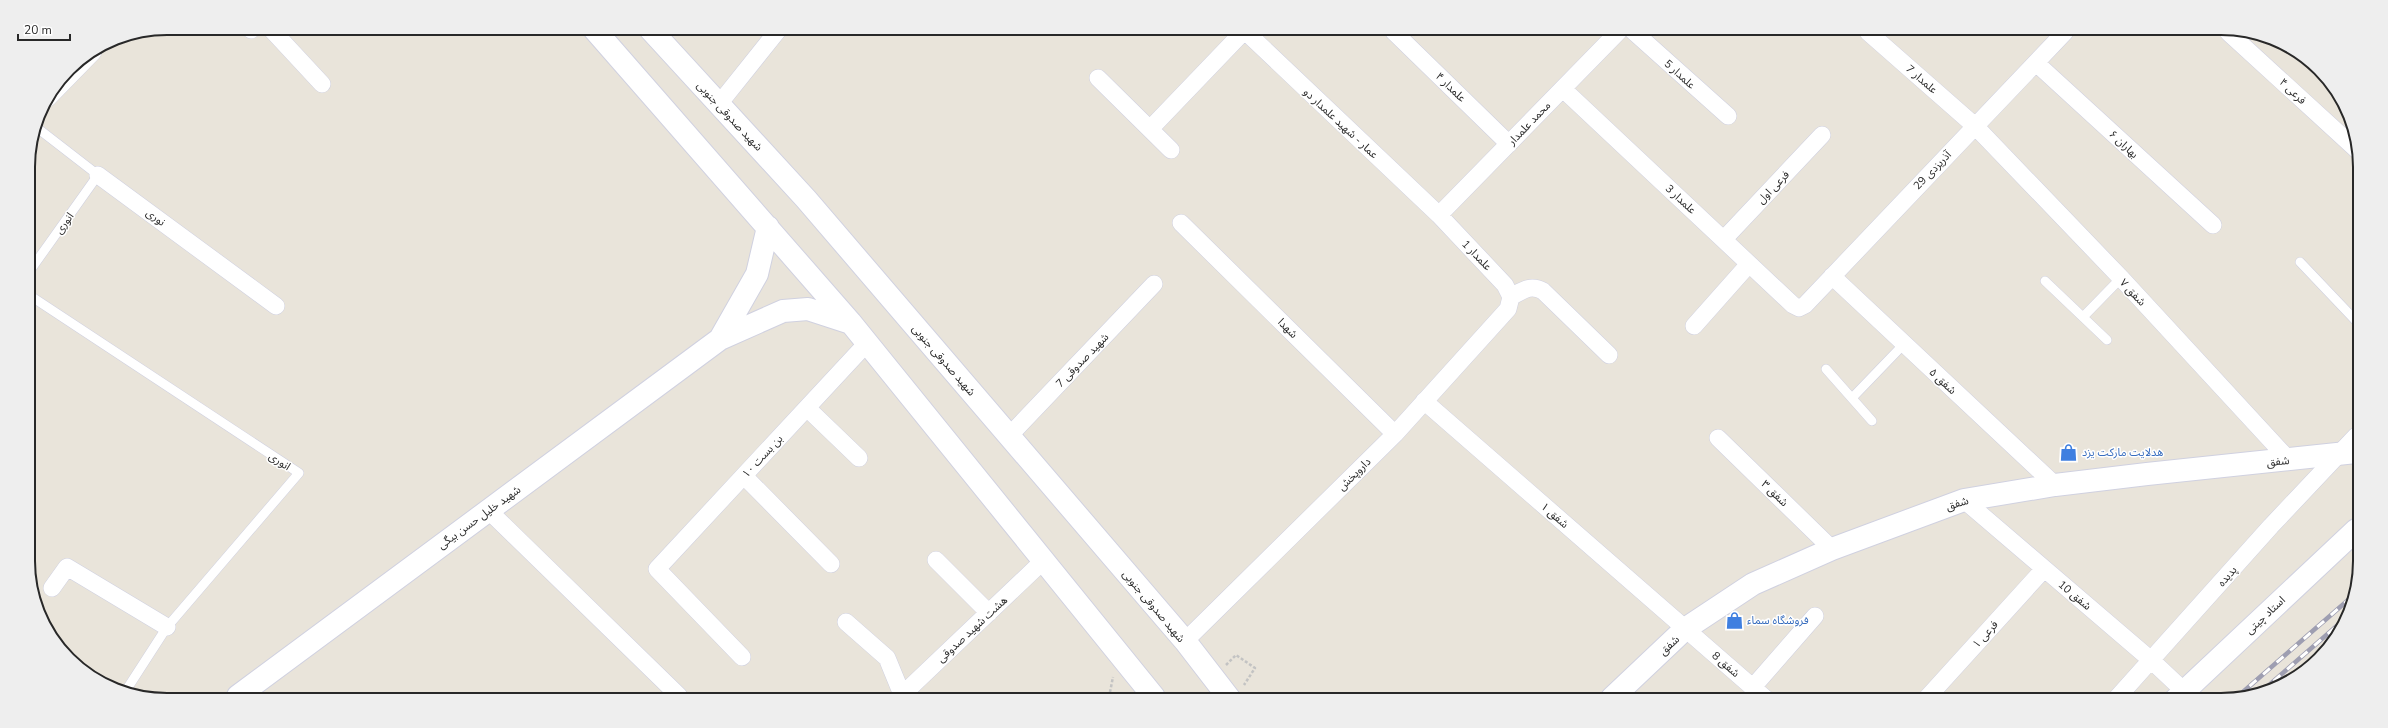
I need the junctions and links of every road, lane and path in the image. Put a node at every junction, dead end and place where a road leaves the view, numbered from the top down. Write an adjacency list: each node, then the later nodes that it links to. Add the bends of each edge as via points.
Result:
1 (276, 35): 15 (street)
2 (599, 35): 30 (main road)
3 (656, 35): 17 (main road, شهید صدوقی جنوبی)
4 (774, 35): 17 (street)
5 (1251, 35): 20 (street)
6 (1253, 35): 27 (street, عمار - شهید علمدار دو)
7 (1397, 35): 23 (street, علمدار ۴)
8 (1615, 35): 16 (street, محمد علمدار)
9 (1637, 35): 18 (street, علمدار 5)
10 (1871, 35): 19 (street, علمدار 7)
11 (2062, 35): 13 (street, آذریزدی 29)
12 (2232, 36): 24 (street, فرعی ۴)
13 (2036, 63): 19 (street, آذریزدی 29); 29 (street, بهاران ۶)
14 (1098, 78): 20 (street)
15 (322, 84)
16 (1563, 89): 23 (street, محمد علمدار); 31 (street, علمدار 3)
17 (719, 104): 58 (main road, شهید صدوقی جنوبی, via 806,199)
18 (1728, 116)
19 (1975, 126): 35 (street, آذریزدی 29); 36 (street, شفق ۷)
20 (1150, 129): 25 (street)
21 (40, 130): 26 (lane, نوری)
22 (1822, 135): 31 (street, فرعی اول)
23 (1509, 144): 27 (street, محمد علمدار)
24 (2351, 144)
25 (1171, 150)
26 (98, 175): 33 (lane, انوری); 41 (street, نوری)
27 (1439, 215): 39 (street, علمدار 1, via 1505,285)
28 (1180, 223): 57 (street, شهدا)
29 (2213, 225)
30 (768, 227): 45 (main road); 47 (main road, via 757,274)
31 (1724, 239): 34 (street, علمدار 3)
32 (2300, 262): 44 (lane)
33 (35, 264)
34 (1750, 264): 42 (street, علمدار 3, via 1792,305); 46 (street)
35 (1832, 276): 42 (street, آذریزدی 29, via 1805,305); 50 (street, شفق ۵)
36 (2121, 278): 43 (lane); 63 (street, شفق ۷)
37 (2045, 281): 43 (lane)
38 (1154, 284): 58 (street, شهید صدوقی 7)
39 (1511, 297): 51 (street, via 1529,287 1543,291); 54 (street, داروپخش, via 1508,309)
40 (35, 299): 78 (lane, انوری, via 299,473)
41 (276, 306)
42 (1799, 308)
43 (2083, 317): 48 (lane)
44 (2353, 318)
45 (851, 323): 47 (main road, via 808,309 783,311); 49 (main road)
46 (1694, 326)
47 (720, 339): 67 (main road, شهید خلیل حسن بیگی)
48 (2107, 340)
49 (867, 343): 55 (street, بن بست ۱۰); 71 (main road)
50 (1904, 344): 53 (lane); 65 (street, شفق ۵)
51 (1609, 355)
52 (1826, 369): 53 (lane)
53 (1852, 398): 56 (lane)
54 (1424, 401): 57 (street, داروپخش); 79 (street, شفق ۱)
55 (807, 408): 62 (street); 64 (street, بن بست ۱۰)
56 (1872, 421)
57 (1395, 434): 80 (street, داروپخش)
58 (1009, 436): 80 (main road, شهید صدوقی جنوبی)
59 (1718, 438): 69 (street, شفق ۳)
60 (2353, 443): 61 (street, پدیده)
61 (2348, 454): 63 (main road, شفق); 83 (street, پدیده, via 2271,526)
62 (859, 458)
63 (2289, 460): 65 (main road, شفق)
64 (744, 476): 72 (street); 82 (street, بن بست ۱۰, via 657,569)
65 (2055, 485): 66 (main road, شفق)
66 (1964, 500): 69 (main road, شفق); 73 (street, شفق 10)
67 (488, 510): 86 (main road, شهید خلیل حسن بیگی); 87 (street)
68 (2353, 533): 98 (main road, استاد چیتی)
69 (1832, 549): 79 (main road, شفق, via 1753,584)
70 (936, 560): 75 (street)
71 (1044, 561): 75 (street, هشت شهید صدوقی); 90 (main road)
72 (831, 564)
73 (2044, 569): 83 (street, شفق 10); 95 (street, فرعی ۱)
74 (52, 588): 78 (street, via 66,567)
75 (989, 613): 89 (street, هشت شهید صدوقی)
76 (1815, 616): 85 (street)
77 (846, 622): 88 (street, via 887,658)
78 (167, 627): 84 (lane, انوری)
79 (1685, 629): 85 (street, شفق 8); 93 (main road, شفق)
80 (1185, 641): 91 (main road, شهید صدوقی جنوبی)
81 (1236, 655): 92 (path, via 1255,668)
82 (742, 657)
83 (2151, 660): 96 (street, پدیده); 97 (street, شفق 10)
84 (128, 687)
85 (1753, 687): 94 (street, شفق 8)
86 (242, 693)
87 (677, 693)
88 (901, 693)
89 (905, 693)
90 (1150, 693)
91 (1233, 693)
92 (1236, 693)
93 (1617, 693)
94 (1760, 693)
95 (1931, 693)
96 (2122, 693)
97 (2178, 693)
98 (2182, 693)

